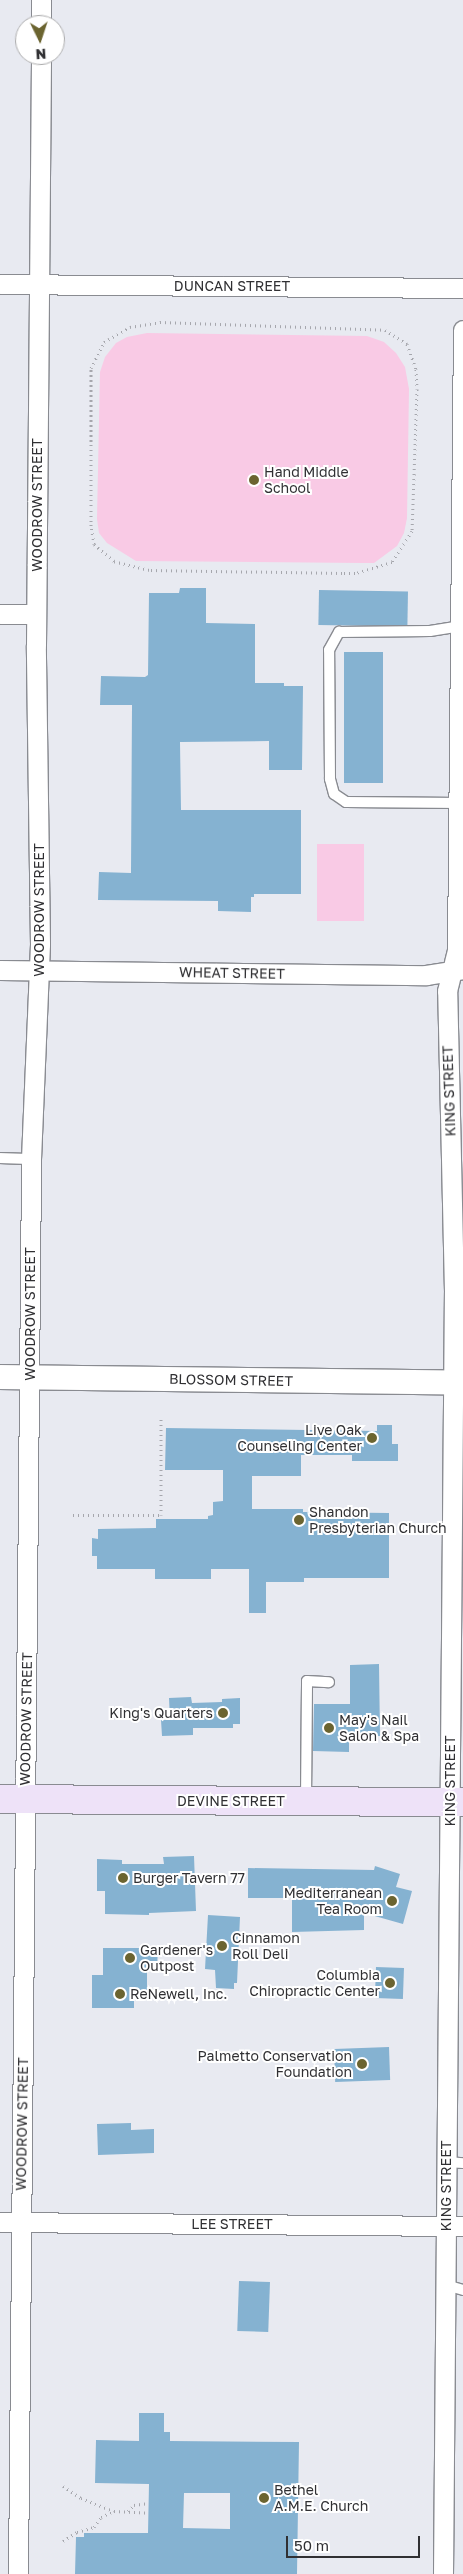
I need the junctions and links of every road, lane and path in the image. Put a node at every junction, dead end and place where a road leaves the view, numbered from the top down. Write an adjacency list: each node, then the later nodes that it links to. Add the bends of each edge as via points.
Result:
1 (41, 0): 2 (street)
2 (41, 15)
3 (41, 65): 5 (street, WOODROW STREET)
4 (0, 284): 5 (street, DUNCAN STREET)
5 (39, 284): 6 (street, DUNCAN STREET); 10 (street, WOODROW STREET)
6 (463, 288)
7 (463, 330): 11 (street, KING STREET)
8 (342, 574): 8 (path, via 150,570 114,561 94,544 91,526 91,368 104,342 130,327 160,322 385,330 407,344 416,369 417,389 412,532 392,562)
9 (0, 614): 10 (street)
10 (36, 614): 14 (street, WOODROW STREET)
11 (462, 626): 12 (street, KING STREET); 12 (lane, via 430,631 339,632 329,650 330,779 334,794 346,802)
12 (460, 803): 15 (street, KING STREET)
13 (0, 970): 14 (street, WHEAT STREET)
14 (40, 970): 15 (street, WHEAT STREET, via 426,975); 17 (street, WOODROW STREET)
15 (458, 970): 18 (street, KING STREET, via 446,991)
16 (0, 1158): 17 (lane)
17 (31, 1159): 20 (street, WOODROW STREET)
18 (459, 1292): 21 (street, KING STREET)
19 (0, 1377): 20 (street, BLOSSOM STREET)
20 (29, 1378): 21 (street, BLOSSOM STREET); 25 (street, WOODROW STREET)
21 (458, 1383): 27 (street, KING STREET)
22 (161, 1416): 23 (path, via 161,1515)
23 (73, 1515)
24 (330, 1682): 26 (lane, via 307,1681)
25 (13, 1799): 26 (main road, DEVINE STREET); 30 (street, WOODROW STREET)
26 (306, 1801): 27 (main road, DEVINE STREET)
27 (456, 1802): 28 (street, KING STREET)
28 (455, 2162): 31 (street, KING STREET)
29 (0, 2222): 30 (street, LEE STREET)
30 (22, 2222): 31 (street, LEE STREET); 39 (street, WOODROW STREET)
31 (455, 2226): 32 (street, KING STREET)
32 (454, 2288): 40 (street, KING STREET)
33 (64, 2486): 35 (path, via 81,2498)
34 (149, 2503): 36 (path, via 134,2505)
35 (114, 2511): 36 (path); 38 (path, via 102,2517 94,2527 76,2532)
36 (128, 2512): 37 (path)
37 (149, 2513)
38 (63, 2541)
39 (18, 2574)
40 (443, 2574)

